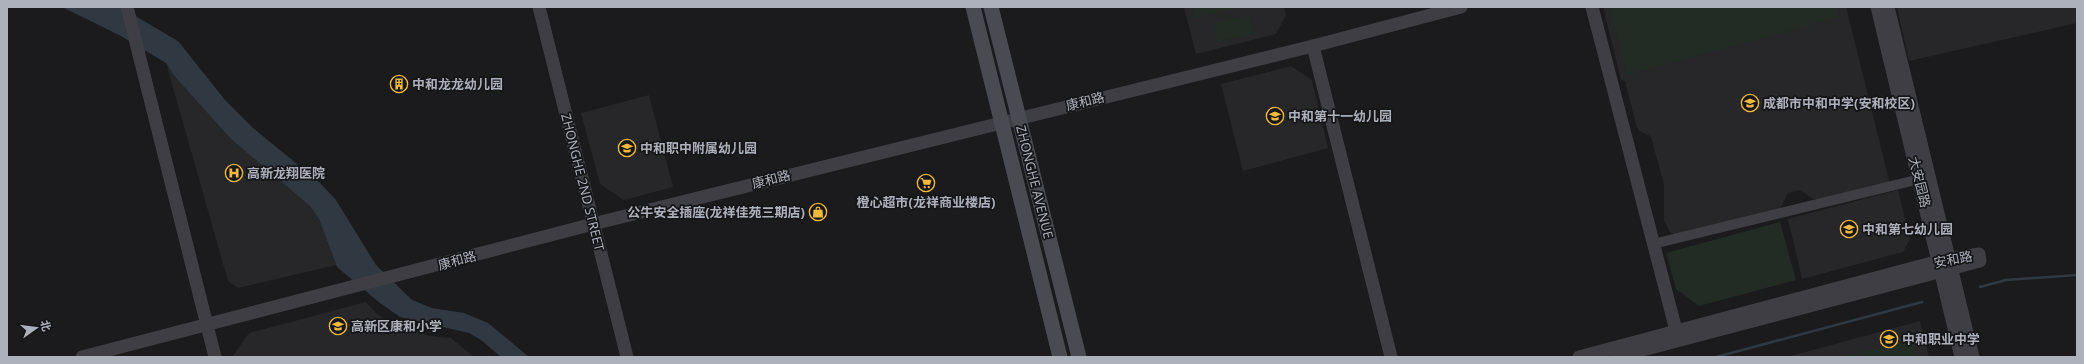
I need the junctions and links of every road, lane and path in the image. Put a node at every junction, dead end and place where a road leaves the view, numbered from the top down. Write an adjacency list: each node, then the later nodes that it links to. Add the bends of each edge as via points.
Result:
1 (532, 7): 14 (street, ZHONGHE 2ND STREET)
2 (539, 7): 14 (street, ZHONGHE 2ND STREET)
3 (973, 7): 12 (main road, ZHONGHE AVENUE)
4 (991, 7): 11 (main road, ZHONGHE AVENUE)
5 (1461, 7): 10 (street, 康和路)
6 (1592, 7): 15 (street)
7 (1877, 7): 13 (street, 大安园路)
8 (1888, 7): 16 (street)
9 (128, 10): 17 (street)
10 (1313, 46): 11 (street, 康和路); 25 (street)
11 (1018, 117): 12 (street, 康和路); 24 (main road, ZHONGHE AVENUE)
12 (1002, 122): 14 (street, 康和路); 23 (main road, ZHONGHE AVENUE)
13 (1920, 179): 15 (street); 16 (street, 大安园路)
14 (591, 225): 17 (street, 康和路); 21 (street, ZHONGHE 2ND STREET); 22 (street, ZHONGHE 2ND STREET)
15 (1653, 244): 18 (street)
16 (1945, 264): 18 (street, 安和路); 28 (street, 大安园路); 29 (street)
17 (207, 325): 19 (street, 康和路); 20 (street)
18 (1677, 336): 26 (street, 安和路); 27 (street, 安和路)
19 (82, 357)
20 (215, 357)
21 (620, 357)
22 (627, 357)
23 (1060, 357)
24 (1079, 357)
25 (1391, 357)
26 (1579, 357)
27 (1616, 357)
28 (1961, 357)
29 (1973, 357)

